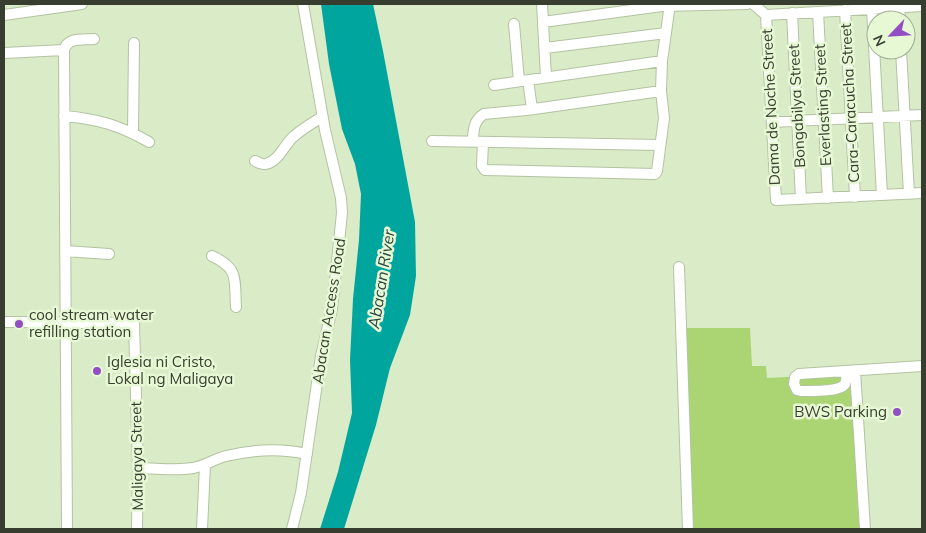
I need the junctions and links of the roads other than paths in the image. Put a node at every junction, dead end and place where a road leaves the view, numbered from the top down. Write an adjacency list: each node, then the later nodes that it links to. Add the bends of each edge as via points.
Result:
1 (82, 4): 6 (street)
2 (303, 4): 35 (street, Abacan Access Road)
3 (542, 4): 17 (street)
4 (746, 4): 7 (street)
5 (754, 4): 15 (street)
6 (68, 5): 16 (street)
7 (670, 5): 17 (street); 19 (street)
8 (922, 6): 9 (street)
9 (899, 7): 10 (street); 12 (street)
10 (872, 9): 11 (street); 36 (street)
11 (846, 10): 13 (street); 37 (street, Cara-Caracucha Street)
12 (899, 10)
13 (818, 12): 14 (street); 38 (street, Everlasting Street)
14 (792, 13): 15 (street); 39 (street, Bongabilya Street)
15 (766, 15): 40 (street, Dama de Noche Street)
16 (4, 16)
17 (543, 22): 22 (street)
18 (514, 24): 28 (street)
19 (666, 33): 22 (street); 26 (street)
20 (94, 39): 23 (street, via 70,41)
21 (134, 43): 41 (street)
22 (545, 48): 27 (street)
23 (64, 50): 24 (street); 33 (street)
24 (4, 53)
25 (901, 60): 34 (street)
26 (662, 61): 27 (street); 30 (street)
27 (546, 77): 28 (street)
28 (524, 80): 29 (street); 31 (street)
29 (494, 84)
30 (661, 91): 31 (street); 45 (street, via 664,118)
31 (532, 109): 44 (street, via 481,116 474,128)
32 (922, 115): 34 (street)
33 (64, 116): 41 (street, via 90,118); 53 (street)
34 (904, 116): 36 (street); 47 (street)
35 (322, 117): 46 (street, via 291,138 276,159 267,164); 62 (street, Abacan Access Road, via 341,198 341,230 332,309 321,356)
36 (878, 117): 37 (street); 49 (street)
37 (851, 118): 38 (street); 50 (street, Cara-Caracucha Street)
38 (824, 120): 39 (street); 51 (street, Everlasting Street)
39 (797, 121): 40 (street); 52 (street, Bongabilya Street)
40 (772, 122): 52 (street, Dama de Noche Street, via 776,200)
41 (133, 133): 43 (street)
42 (432, 141): 44 (street)
43 (149, 142)
44 (478, 142): 45 (street); 45 (street, via 485,170 653,175 657,171)
45 (660, 145)
46 (255, 161)
47 (909, 194): 48 (street); 49 (street)
48 (922, 194)
49 (882, 195): 50 (street)
50 (855, 196): 51 (street)
51 (828, 198): 52 (street)
52 (802, 199)
53 (65, 251): 54 (street); 59 (street)
54 (109, 254)
55 (212, 256): 57 (street, via 232,269)
56 (679, 267): 69 (street)
57 (236, 307)
58 (4, 322): 59 (street)
59 (66, 322): 64 (street, Maligaya Street, via 134,323); 65 (street)
60 (922, 366): 61 (street)
61 (851, 371): 61 (street, via 840,388 800,391 794,384 799,374); 70 (street)
62 (307, 454): 63 (street, via 286,450 225,456); 68 (street, Abacan Access Road)
63 (205, 465): 64 (street); 67 (street)
64 (138, 468): 66 (street, Maligaya Street)
65 (67, 529)
66 (138, 529)
67 (202, 529)
68 (292, 529)
69 (688, 529)
70 (865, 529)

